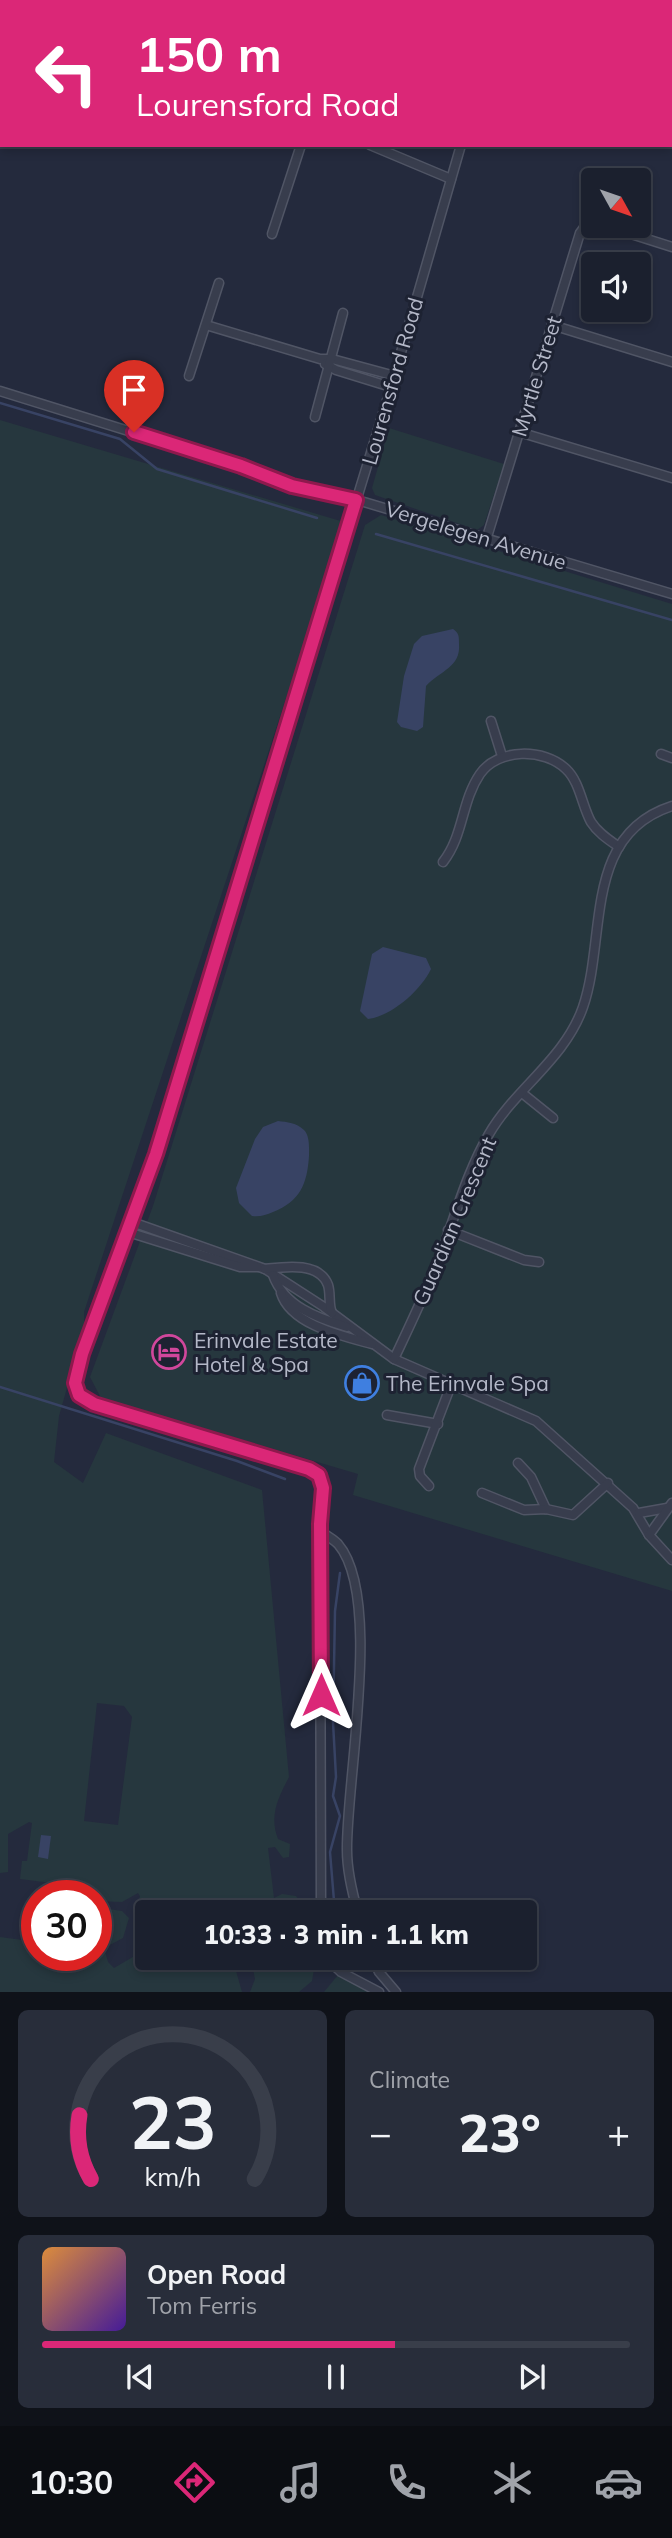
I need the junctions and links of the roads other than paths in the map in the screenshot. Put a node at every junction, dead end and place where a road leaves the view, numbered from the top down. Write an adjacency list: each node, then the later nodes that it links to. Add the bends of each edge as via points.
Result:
1 (300, 147): 6 (street)
2 (375, 147): 4 (street)
3 (460, 147): 4 (street, Lourensford Road)
4 (451, 179): 16 (street, Lourensford Road)
5 (581, 232): 12 (street, Myrtle Street)
6 (272, 234)
7 (644, 238): 8 (street)
8 (672, 247)
9 (219, 283): 11 (street)
10 (343, 313): 14 (street)
11 (206, 325): 14 (street); 15 (street)
12 (551, 325): 13 (street); 20 (street, Myrtle Street)
13 (672, 362)
14 (330, 363): 16 (street); 17 (street); 19 (street)
15 (189, 376)
16 (395, 376): 17 (street, Lourensford Road)
17 (391, 387): 22 (street, Lourensford Road)
18 (0, 391): 22 (street, Vergelegen Avenue, via 292,486)
19 (314, 417)
20 (519, 432): 21 (street); 23 (street, Myrtle Street)
21 (672, 478)
22 (356, 500): 23 (street, Vergelegen Avenue); 34 (street, Lourensford Road)
23 (487, 537): 24 (street, Vergelegen Avenue)
24 (672, 594)
25 (491, 721): 27 (street)
26 (661, 754): 28 (street)
27 (502, 756): 30 (street, via 524,754 565,768 594,827); 31 (street, via 484,768 470,790 455,847)
28 (672, 758)
29 (672, 806): 30 (street, Guardian Crescent, via 643,821)
30 (619, 847): 32 (street, Guardian Crescent, via 597,912 592,972 582,1009 568,1037)
31 (443, 862)
32 (522, 1093): 33 (street); 35 (street, Guardian Crescent, via 489,1134)
33 (553, 1118)
34 (132, 1223): 36 (street, Lourensford Road); 38 (street)
35 (448, 1230): 37 (street); 44 (street, Guardian Crescent)
36 (128, 1232): 38 (street, via 240,1267); 55 (street, Lourensford Road, via 82,1354 75,1383 79,1395 94,1404 316,1471 322,1480)
37 (539, 1262)
38 (261, 1268): 39 (street); 41 (street, via 297,1266 321,1277 327,1284)
39 (273, 1275): 40 (street); 41 (street)
40 (281, 1293): 42 (street, via 304,1310); 43 (street, via 288,1306 317,1326)
41 (332, 1313): 42 (street)
42 (353, 1329): 43 (street)
43 (374, 1345): 44 (street)
44 (394, 1359): 45 (street)
45 (451, 1385): 47 (street); 49 (street, via 536,1421)
46 (387, 1415): 47 (street)
47 (438, 1424): 50 (street, via 419,1469)
48 (517, 1463): 53 (street, via 531,1477)
49 (608, 1483): 53 (street, via 576,1514); 54 (street)
50 (429, 1486)
51 (482, 1493): 53 (street, via 524,1510)
52 (669, 1505): 54 (street); 56 (street)
53 (546, 1509)
54 (639, 1513): 56 (street)
55 (321, 1532): 58 (street, Lourensford Road); 59 (street, via 339,1545 348,1562 357,1603 360,1664 347,1850)
56 (649, 1535): 57 (street)
57 (672, 1560)
58 (321, 1900)
59 (355, 1900)
60 (339, 1970): 62 (street)
61 (378, 1970): 63 (street)
62 (379, 1992)
63 (396, 1992)

